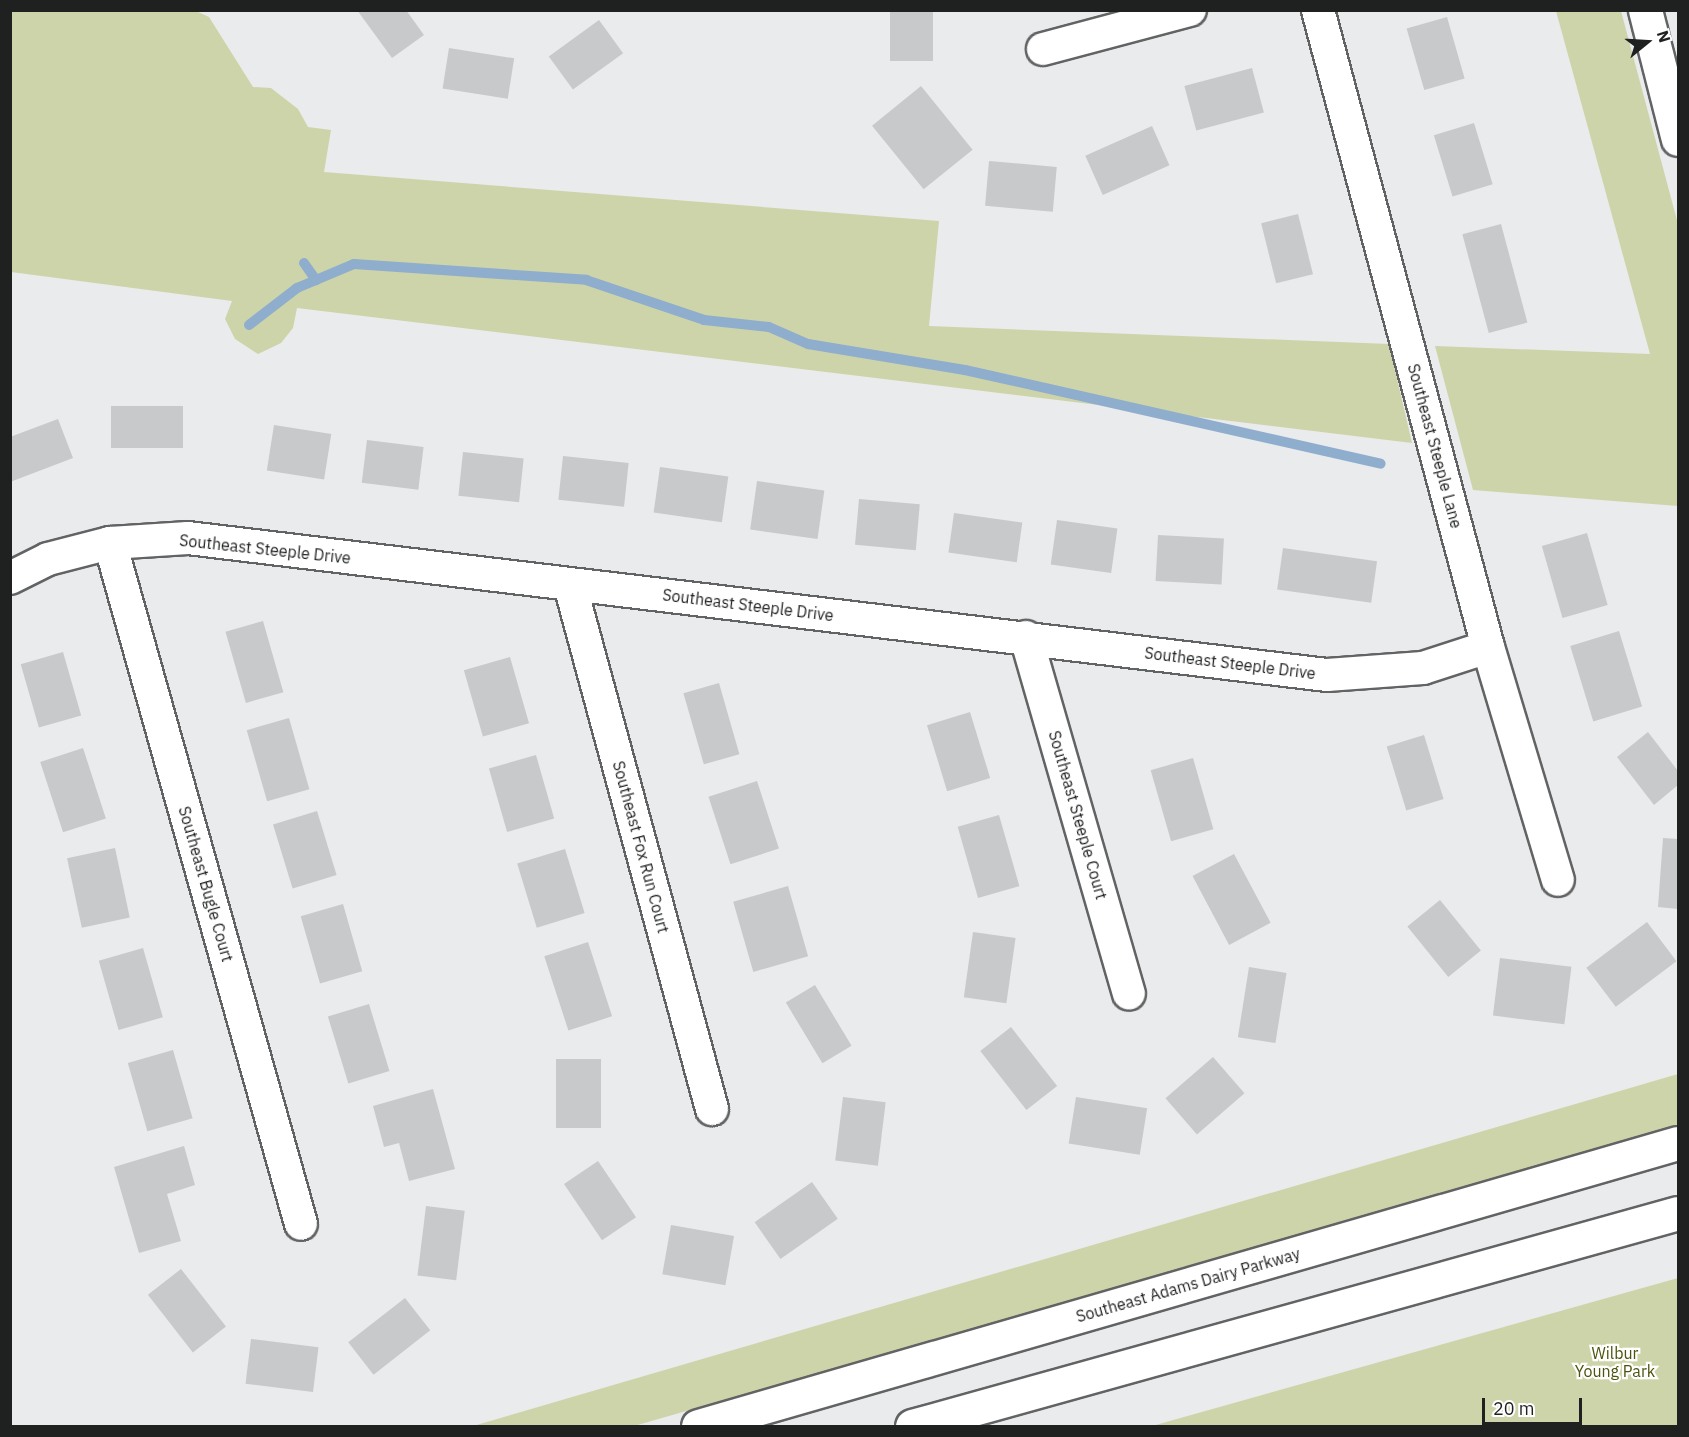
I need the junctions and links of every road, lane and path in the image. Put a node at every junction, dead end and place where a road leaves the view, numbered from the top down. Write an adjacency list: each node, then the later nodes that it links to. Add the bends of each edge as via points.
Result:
1 (1190, 10): 4 (street)
2 (1318, 10): 10 (street, Southeast Steeple Lane)
3 (1645, 10): 5 (main road)
4 (1043, 49)
5 (1678, 139)
6 (110, 543): 7 (street, Southeast Steeple Drive, via 48,559); 8 (street, Southeast Steeple Drive, via 188,538); 16 (street, Southeast Bugle Court)
7 (10, 578)
8 (570, 585): 9 (street, Southeast Steeple Drive); 13 (street, Southeast Fox Run Court)
9 (1026, 637): 10 (street, Southeast Steeple Drive, via 1327,675 1423,668); 12 (street, Southeast Steeple Court)
10 (1488, 647): 11 (street, Southeast Steeple Lane)
11 (1558, 880)
12 (1129, 993)
13 (712, 1108)
14 (1678, 1143): 17 (main road, Southeast Adams Dairy Parkway)
15 (1678, 1213): 18 (main road)
16 (301, 1224)
17 (698, 1426)
18 (912, 1426)

